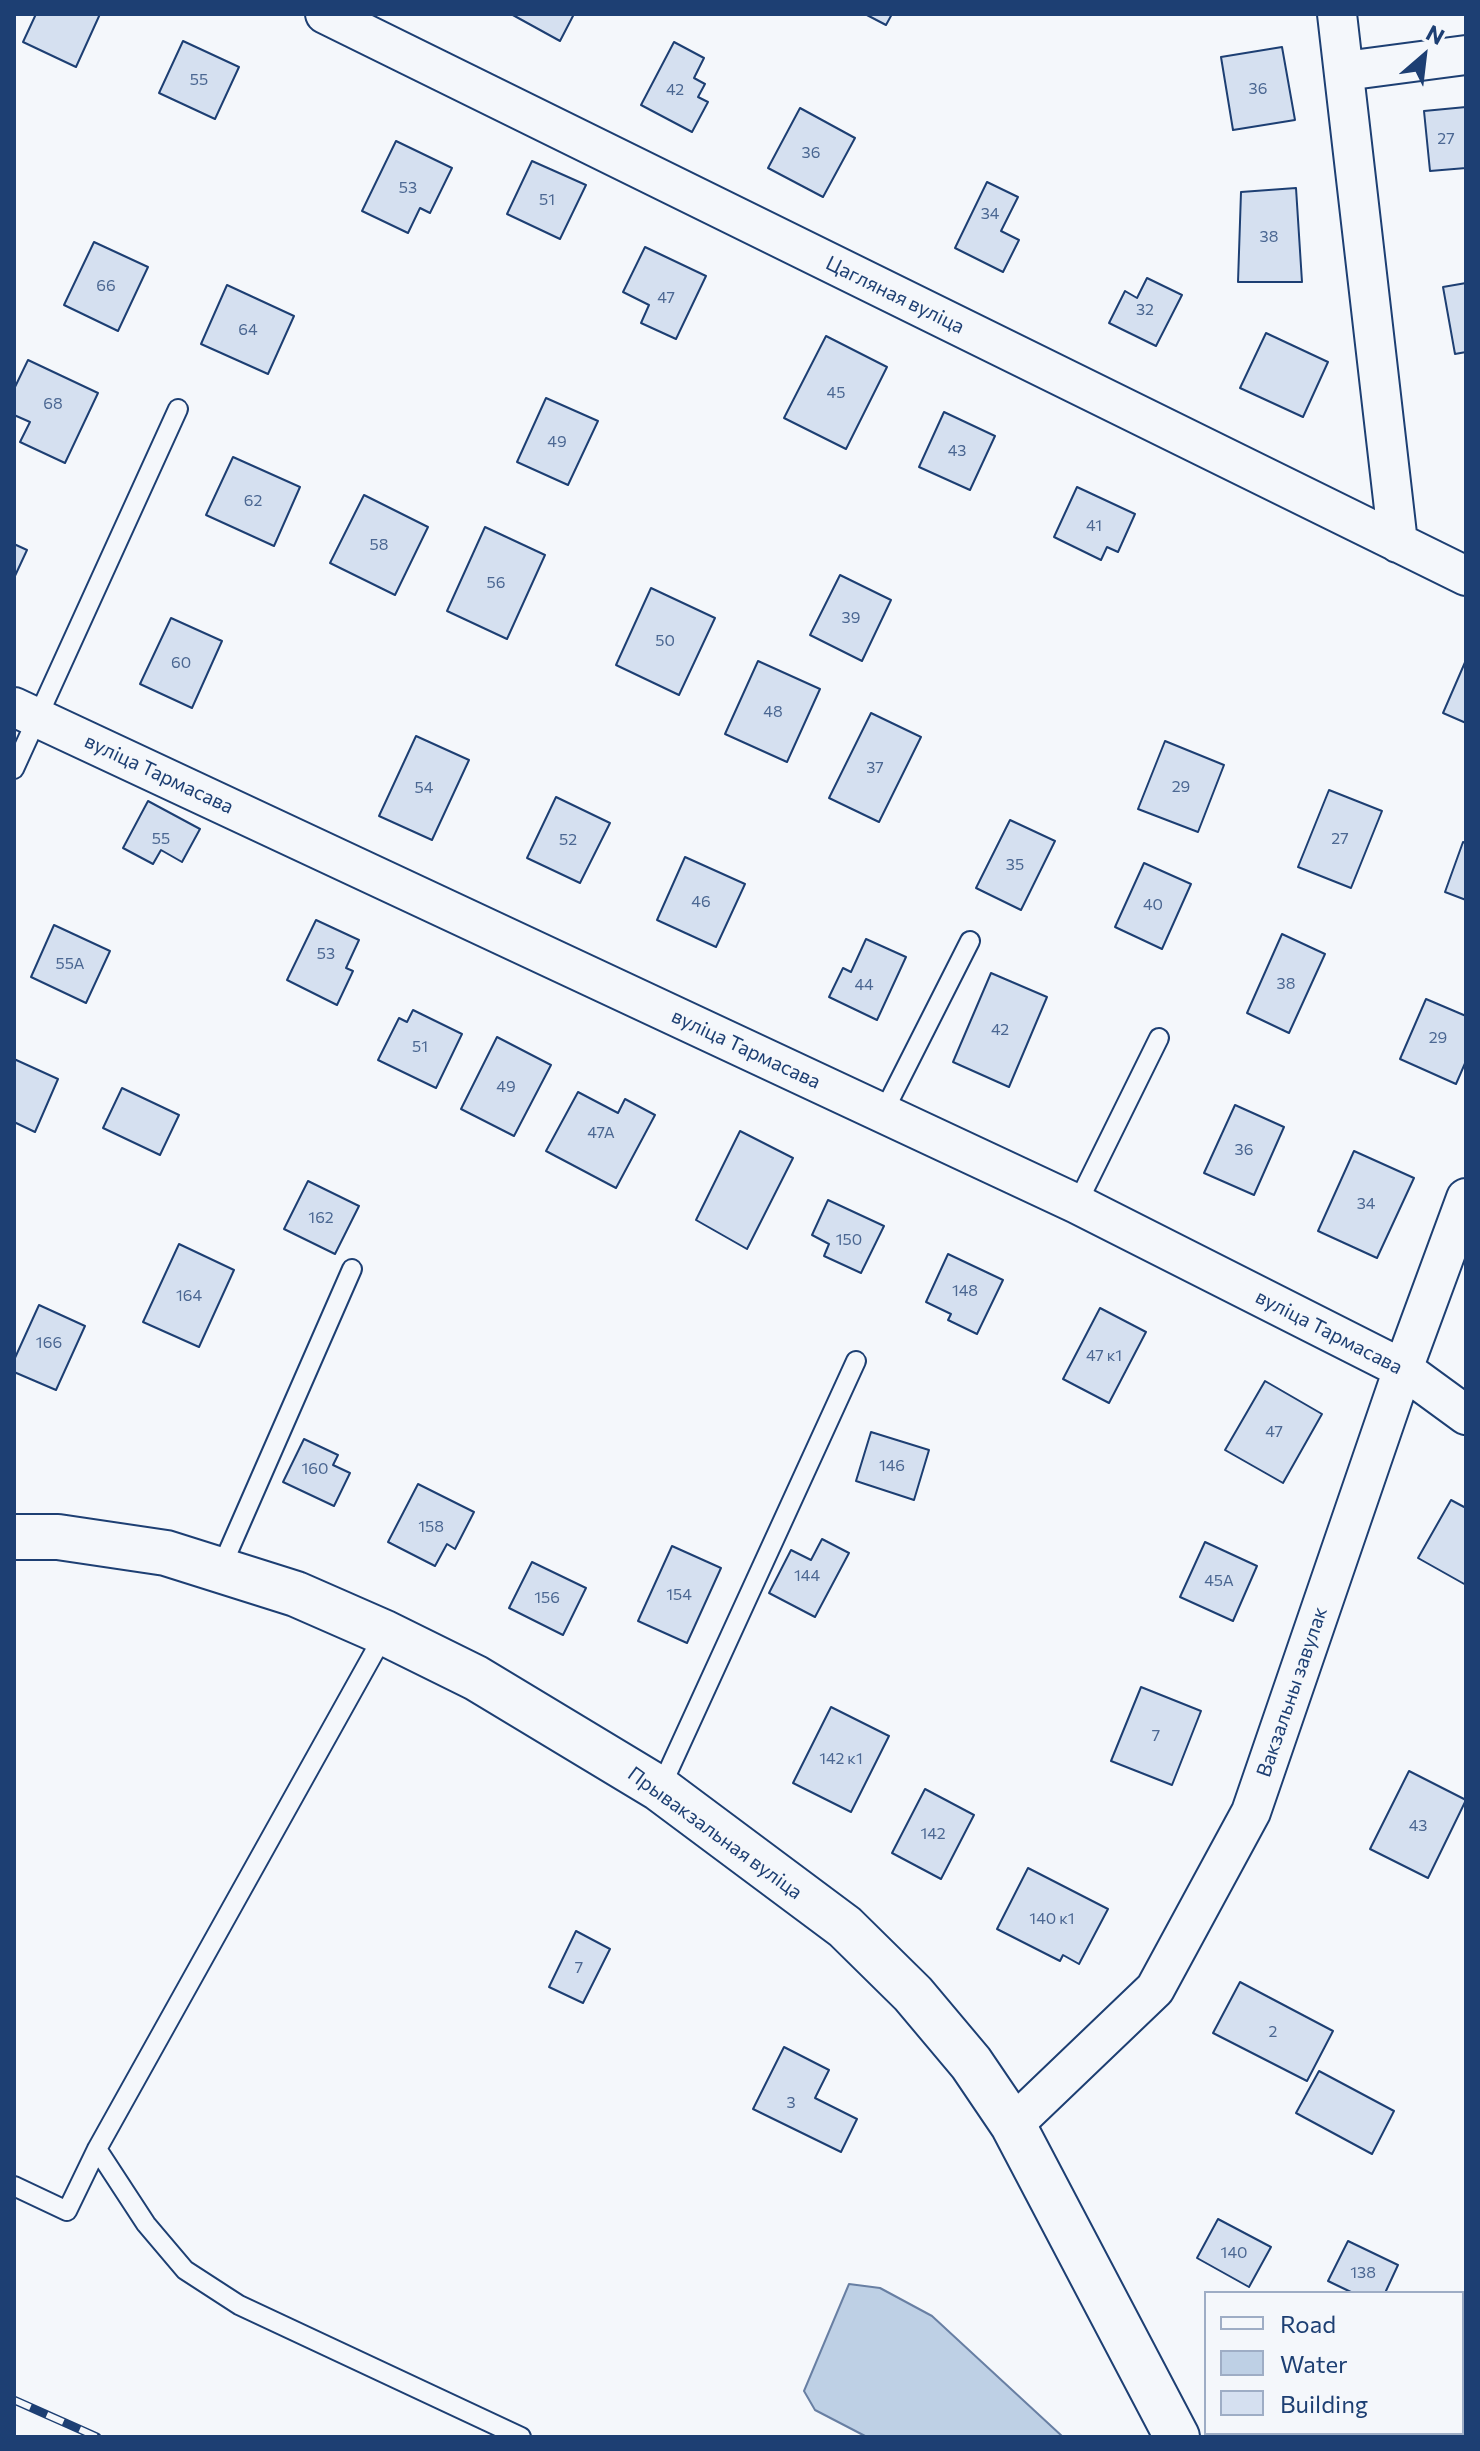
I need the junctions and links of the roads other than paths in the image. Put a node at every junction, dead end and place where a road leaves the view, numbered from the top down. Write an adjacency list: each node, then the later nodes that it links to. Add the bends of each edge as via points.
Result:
1 (1337, 14): 4 (street)
2 (328, 15): 6 (street, Цагляная вуліца)
3 (1466, 55): 4 (street)
4 (1345, 71): 6 (street)
5 (178, 409): 8 (lane)
6 (1398, 543): 7 (street, Цагляная вуліца)
7 (1466, 576)
8 (26, 712): 9 (lane); 12 (street, вуліца Тармасава)
9 (14, 769)
10 (970, 941): 12 (lane)
11 (1159, 1038): 14 (lane)
12 (883, 1113): 14 (street, вуліца Тармасава)
13 (1466, 1198): 17 (street, Вакзальны завулак)
14 (1077, 1204): 17 (street, вуліца Тармасава)
15 (352, 1269): 20 (lane)
16 (856, 1361): 22 (lane)
17 (1403, 1369): 18 (street, вуліца Тармасава); 23 (street, Вакзальны завулак, via 1251,1812 1155,1989)
18 (1466, 1415)
19 (14, 1537): 20 (main road, Прывакзальная вуліца, via 58,1537 166,1553)
20 (221, 1568): 21 (main road, Прывакзальная вуліца)
21 (385, 1633): 22 (main road, Прывакзальная вуліца, via 476,1678); 24 (lane)
22 (660, 1789): 23 (main road, Прывакзальная вуліца, via 845,1927 923,2005)
23 (1013, 2125): 27 (main road, Прывакзальная вуліца)
24 (97, 2149): 25 (lane, via 67,2211); 26 (lane, via 146,2224 185,2270 239,2305)
25 (14, 2186)
26 (521, 2437)
27 (1177, 2437)

